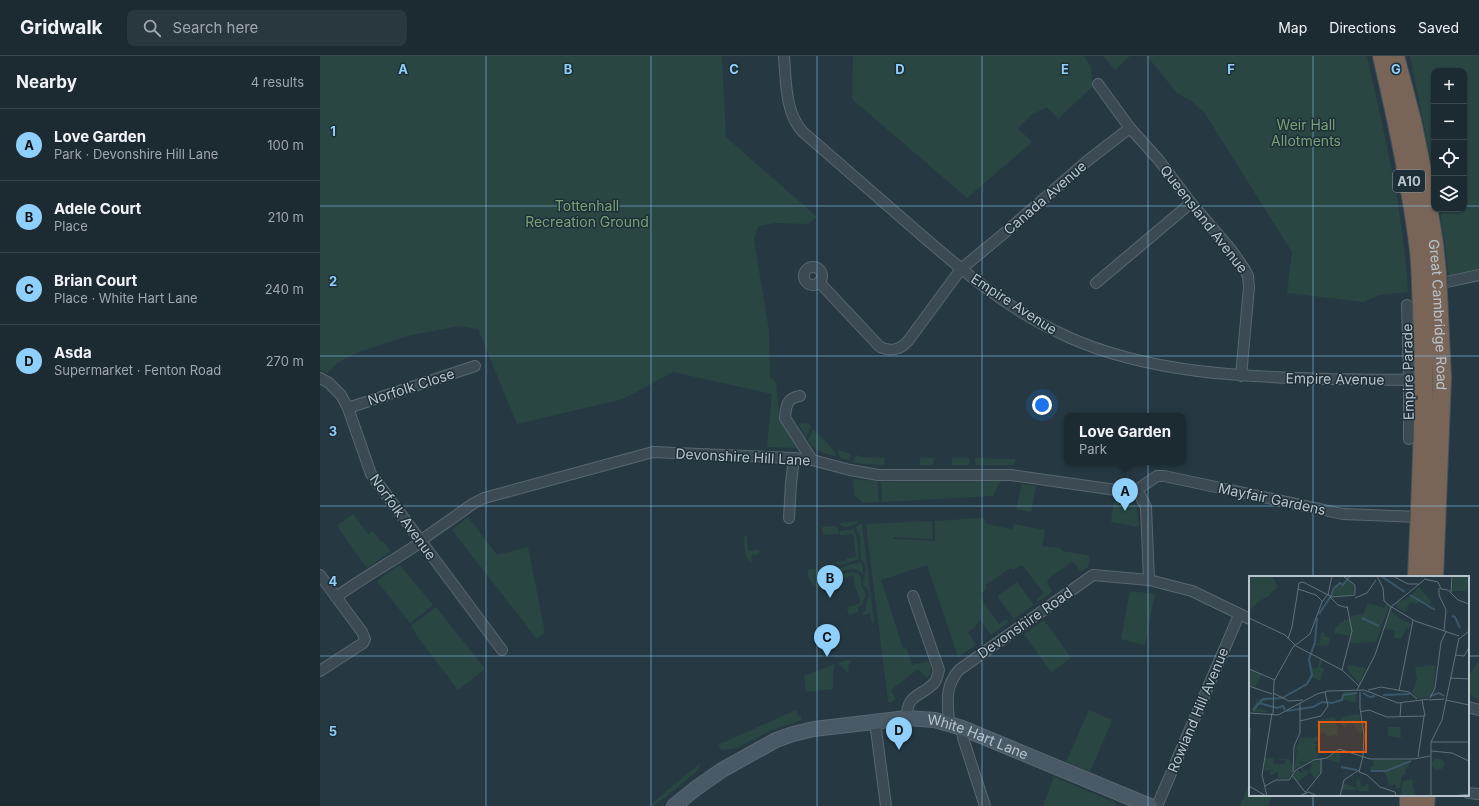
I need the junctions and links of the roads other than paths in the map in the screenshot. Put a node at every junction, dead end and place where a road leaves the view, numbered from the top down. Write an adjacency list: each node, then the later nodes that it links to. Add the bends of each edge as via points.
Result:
1 (784, 56): 7 (street, Empire Avenue, via 790,107 795,124)
2 (1382, 56): 16 (highway, Great Cambridge Road / A10, via 1402,145 1419,250 1424,343)
3 (1395, 56): 11 (highway, Great Cambridge Road / A10, via 1421,165 1434,244)
4 (1098, 84): 5 (street, Queensland Avenue)
5 (1130, 128): 6 (street, Queensland Avenue, via 1158,159); 7 (street, Canada Avenue, via 1087,161)
6 (1191, 203): 10 (street); 14 (street, Queensland Avenue, via 1232,251 1248,276)
7 (961, 269): 9 (street, Canada Avenue, via 903,347 892,350 880,347); 14 (street, Empire Avenue, via 1015,307 1069,338 1142,360)
8 (1479, 275): 11 (street)
9 (819, 282)
10 (1096, 283)
11 (1437, 284): 30 (highway, Great Cambridge Road / A10, via 1442,378)
12 (1406, 305): 16 (street, Empire Parade)
13 (475, 366): 18 (street, Norfolk Close)
14 (1240, 376): 16 (street, Empire Avenue)
15 (320, 378): 18 (street, Norfolk Avenue, via 335,388)
16 (1416, 379): 19 (street, Empire Parade); 25 (highway, Great Cambridge Road / A10)
17 (800, 396): 21 (street, via 788,402 784,418)
18 (348, 408): 27 (street, Norfolk Avenue, via 371,474)
19 (1409, 438)
20 (794, 458): 21 (street, Devonshire Hill Lane); 26 (street); 27 (street, Devonshire Hill Lane, via 653,452 484,498)
21 (812, 460): 23 (street, Devonshire Hill Lane, via 878,474 1011,475)
22 (1150, 480): 23 (street, Mayfair Gardens); 24 (street, via 1146,493); 25 (street, Mayfair Gardens, via 1164,476 1343,514)
23 (1129, 492): 24 (street, Devonshire Hill Lane, via 1140,495)
24 (1146, 507): 31 (street)
25 (1419, 516): 29 (highway, Great Cambridge Road / A10)
26 (789, 518)
27 (420, 541): 33 (street, Devonshire Hill Lane); 36 (street, Norfolk Avenue)
28 (320, 575): 33 (street)
29 (1417, 576)
30 (1434, 576)
31 (1149, 580): 34 (street, via 1192,591); 40 (street, Devonshire Road, via 1093,575 958,670 950,681 947,696)
32 (913, 596): 38 (street, via 942,669 935,682 911,701 907,708)
33 (336, 597): 37 (street, via 365,640)
34 (1239, 614): 35 (street); 47 (street, Rowland Hill Avenue)
35 (1249, 619)
36 (502, 650)
37 (320, 671)
38 (907, 718): 39 (street, White Hart Lane); 40 (street, White Hart Lane, via 935,720)
39 (875, 722): 43 (street, White Hart Lane, via 814,729 776,740 722,770); 44 (street)
40 (956, 726): 45 (street, Devonshire Road, via 963,738); 46 (street, White Hart Lane)
41 (1409, 796): 48 (highway)
42 (1426, 796): 49 (highway)
43 (674, 806)
44 (886, 806)
45 (985, 806)
46 (1150, 806)
47 (1157, 806)
48 (1408, 806)
49 (1425, 806)

